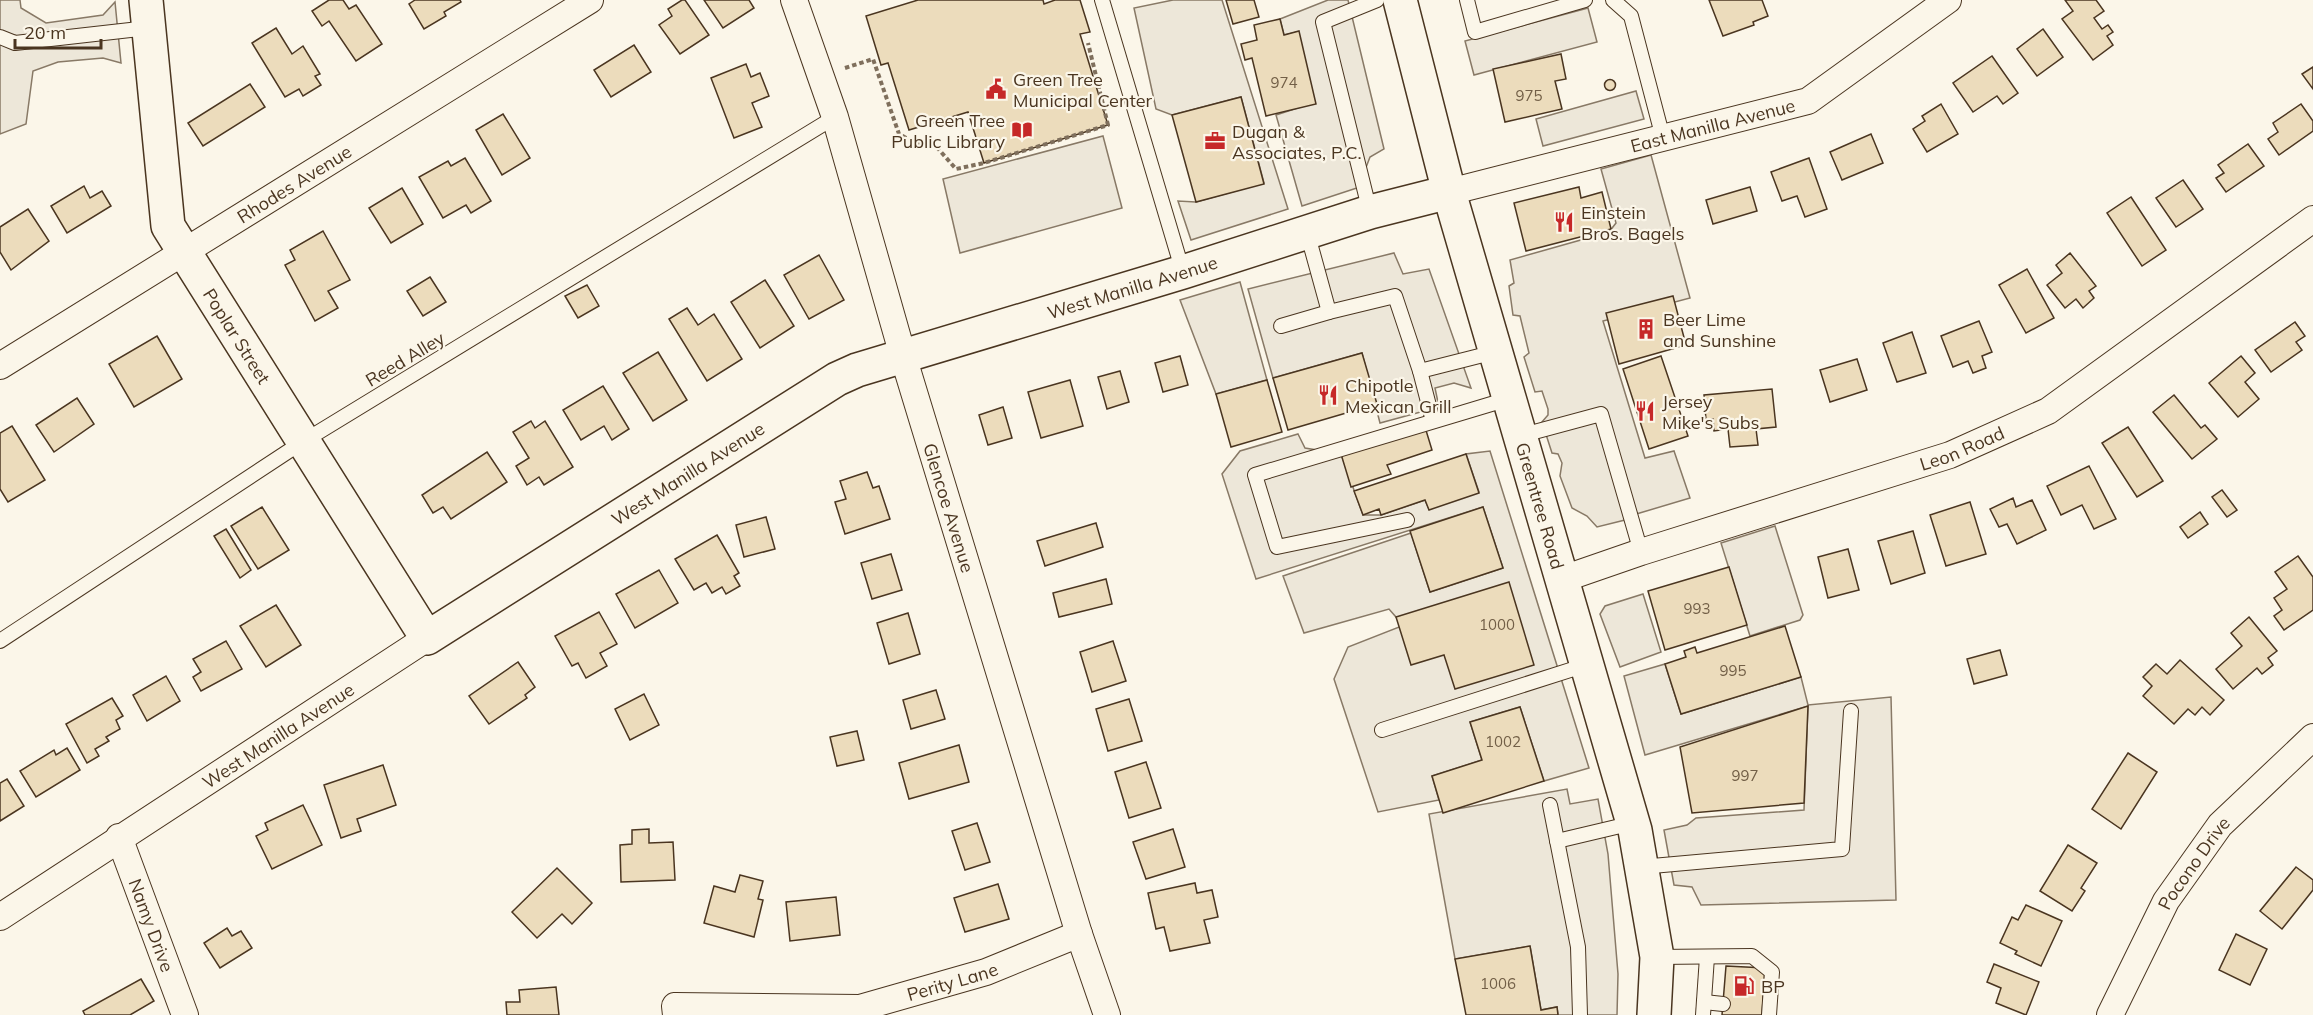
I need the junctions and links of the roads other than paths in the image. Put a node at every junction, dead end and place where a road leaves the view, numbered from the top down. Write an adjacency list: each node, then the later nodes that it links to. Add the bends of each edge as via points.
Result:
1 (590, 0): 20 (street, Rhodes Avenue)
2 (794, 0): 14 (street, Glencoe Avenue)
3 (1102, 0): 21 (lane)
4 (1377, 0): 17 (lane, via 1323,22)
5 (1400, 0): 16 (street, Greentree Road)
6 (1467, 0): 12 (lane, via 1475,32)
7 (1536, 0): 12 (lane)
8 (1585, 0): 12 (lane)
9 (1613, 0): 15 (lane, via 1631,16)
10 (1948, 0): 15 (street, East Manilla Avenue, via 1808,101)
11 (147, 14): 13 (lane, via 15,43); 20 (street, Poplar Street, via 165,216)
12 (1540, 14)
13 (0, 37)
14 (835, 117): 25 (street, Glencoe Avenue); 31 (lane, Reed Alley)
15 (1663, 138): 16 (street, East Manilla Avenue)
16 (1449, 192): 17 (street, West Manilla Avenue); 24 (street, Greentree Road)
17 (1370, 212): 19 (street, West Manilla Avenue)
18 (2313, 219): 33 (street, Leon Road, via 2048,411 1950,455)
19 (1306, 232): 21 (street, West Manilla Avenue); 22 (lane)
20 (183, 250): 26 (street, Rhodes Avenue); 31 (street, Poplar Street)
21 (1184, 272): 25 (street, West Manilla Avenue)
22 (1329, 312): 23 (lane); 27 (lane, via 1395,296)
23 (1281, 326)
24 (1495, 352): 27 (lane); 28 (street, Greentree Road)
25 (903, 356): 35 (street, West Manilla Avenue, via 837,380); 47 (street, Glencoe Avenue)
26 (0, 366)
27 (1420, 371): 29 (lane)
28 (1508, 399): 29 (lane); 30 (street, Greentree Road)
29 (1433, 421): 32 (lane, via 1255,475 1277,547)
30 (1519, 436): 33 (lane, via 1601,414); 34 (street, Greentree Road)
31 (304, 441): 35 (street, Poplar Street); 36 (lane, Reed Alley)
32 (1407, 520)
33 (1641, 552): 34 (street, Leon Road)
34 (1560, 580): 37 (street, Greentree Road)
35 (427, 638): 43 (street, West Manilla Avenue)
36 (0, 641)
37 (1586, 665): 39 (lane); 42 (street, Greentree Road)
38 (1851, 711): 45 (lane, via 1842,849)
39 (1382, 730)
40 (2313, 737): 58 (street, Pocono Drive, via 2220,825 2166,901)
41 (1550, 805): 44 (lane)
42 (1633, 823): 44 (lane); 45 (street, Greentree Road)
43 (119, 837): 46 (street, West Manilla Avenue); 54 (street, Namy Drive)
44 (1557, 841): 56 (lane, via 1578,947)
45 (1641, 867): 48 (street, Greentree Road)
46 (0, 917)
47 (1080, 934): 53 (street, Perity Lane, via 986,972 860,1008); 55 (street, Glencoe Avenue)
48 (1657, 957): 49 (lane); 57 (street, Greentree Road)
49 (1707, 957): 51 (lane); 52 (lane, via 1752,956 1772,972)
50 (1723, 1004): 51 (lane)
51 (1703, 1009)
52 (1767, 1009)
53 (675, 1010)
54 (185, 1015)
55 (1107, 1015)
56 (1580, 1015)
57 (1654, 1015)
58 (2110, 1015)

